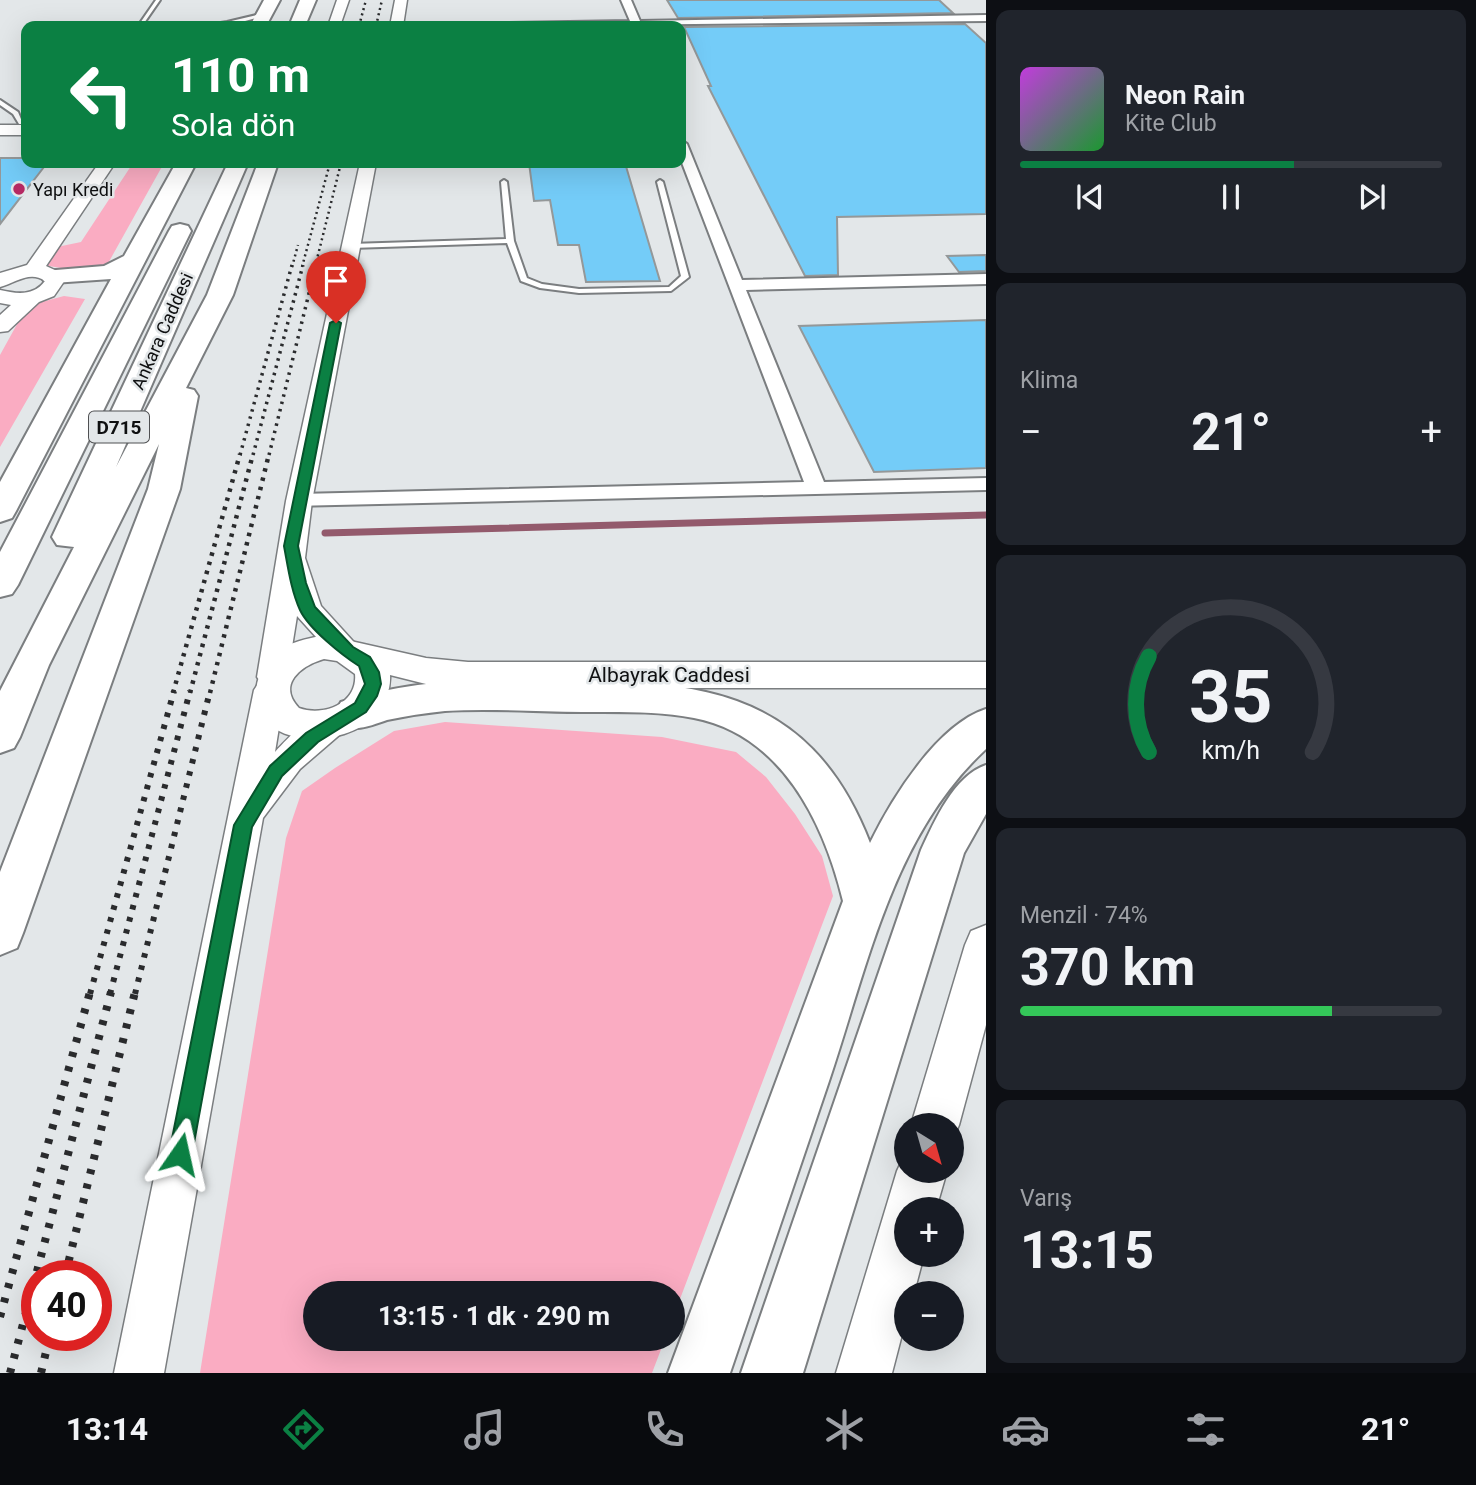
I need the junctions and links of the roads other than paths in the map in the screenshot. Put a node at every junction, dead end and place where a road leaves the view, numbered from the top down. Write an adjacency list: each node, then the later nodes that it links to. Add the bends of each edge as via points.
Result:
1 (158, 0): 12 (lane)
2 (289, 0): 9 (highway)
3 (308, 0): 14 (highway)
4 (325, 0): 10 (highway)
5 (344, 0): 15 (street)
6 (401, 0): 16 (street)
7 (626, 0): 17 (street)
8 (265, 14): 13 (lane)
9 (282, 18)
10 (318, 18)
11 (986, 18): 18 (street)
12 (143, 21)
13 (241, 21)
14 (299, 21)
15 (336, 21)
16 (398, 21)
17 (634, 21)
18 (686, 24)
19 (0, 102): 20 (lane)
20 (21, 120)
21 (0, 123): 22 (street)
22 (21, 125)
23 (21, 126): 24 (street)
24 (0, 130)
25 (686, 157): 40 (street)
26 (104, 168): 39 (street)
27 (223, 168): 36 (highway)
28 (225, 168): 51 (highway, Ankara Caddesi / D715)
29 (225, 168): 55 (highway, Ankara Caddesi / D715)
30 (227, 168): 43 (highway, via 220,295)
31 (367, 168): 35 (street)
32 (504, 182): 34 (lane)
33 (660, 182): 34 (lane, via 685,278 671,289 540,286 524,279)
34 (510, 241): 35 (lane)
35 (351, 246): 47 (street)
36 (136, 260): 39 (highway, via 108,273); 41 (highway)
37 (986, 279): 40 (street)
38 (2, 283): 39 (street, via 15,300)
39 (42, 284): 41 (highway, via 88,289); 42 (street)
40 (737, 285): 46 (street)
41 (112, 304): 44 (highway)
42 (0, 326)
43 (195, 344): 58 (highway, via 30,666); 62 (highway, via 164,489)
44 (42, 435): 48 (highway); 50 (highway)
45 (986, 484): 46 (street)
46 (816, 488): 47 (street)
47 (299, 501): 49 (street)
48 (0, 511)
49 (291, 546): 52 (street, via 308,610); 54 (street)
50 (0, 552)
51 (0, 585)
52 (351, 652): 53 (main road, Albayrak Caddesi, via 426,671 468,675); 54 (main road, via 332,647 308,650 287,661); 56 (main road, via 365,662 373,678 369,696)
53 (986, 675)
54 (272, 684): 56 (main road, via 276,707 290,719 310,725); 60 (street)
55 (0, 688)
56 (344, 718): 60 (street, via 276,771); 61 (highway, via 404,701 468,695 674,700 725,711 787,751 824,791 850,841)
57 (986, 725): 61 (highway, via 945,762 916,800)
58 (0, 737)
59 (986, 782): 68 (highway, via 943,850)
60 (243, 825): 66 (street)
61 (866, 901): 67 (highway)
62 (0, 933)
63 (986, 945): 64 (main road)
64 (938, 1113)
65 (894, 1267): 69 (main road)
66 (139, 1373)
67 (699, 1373)
68 (772, 1373)
69 (864, 1373)

